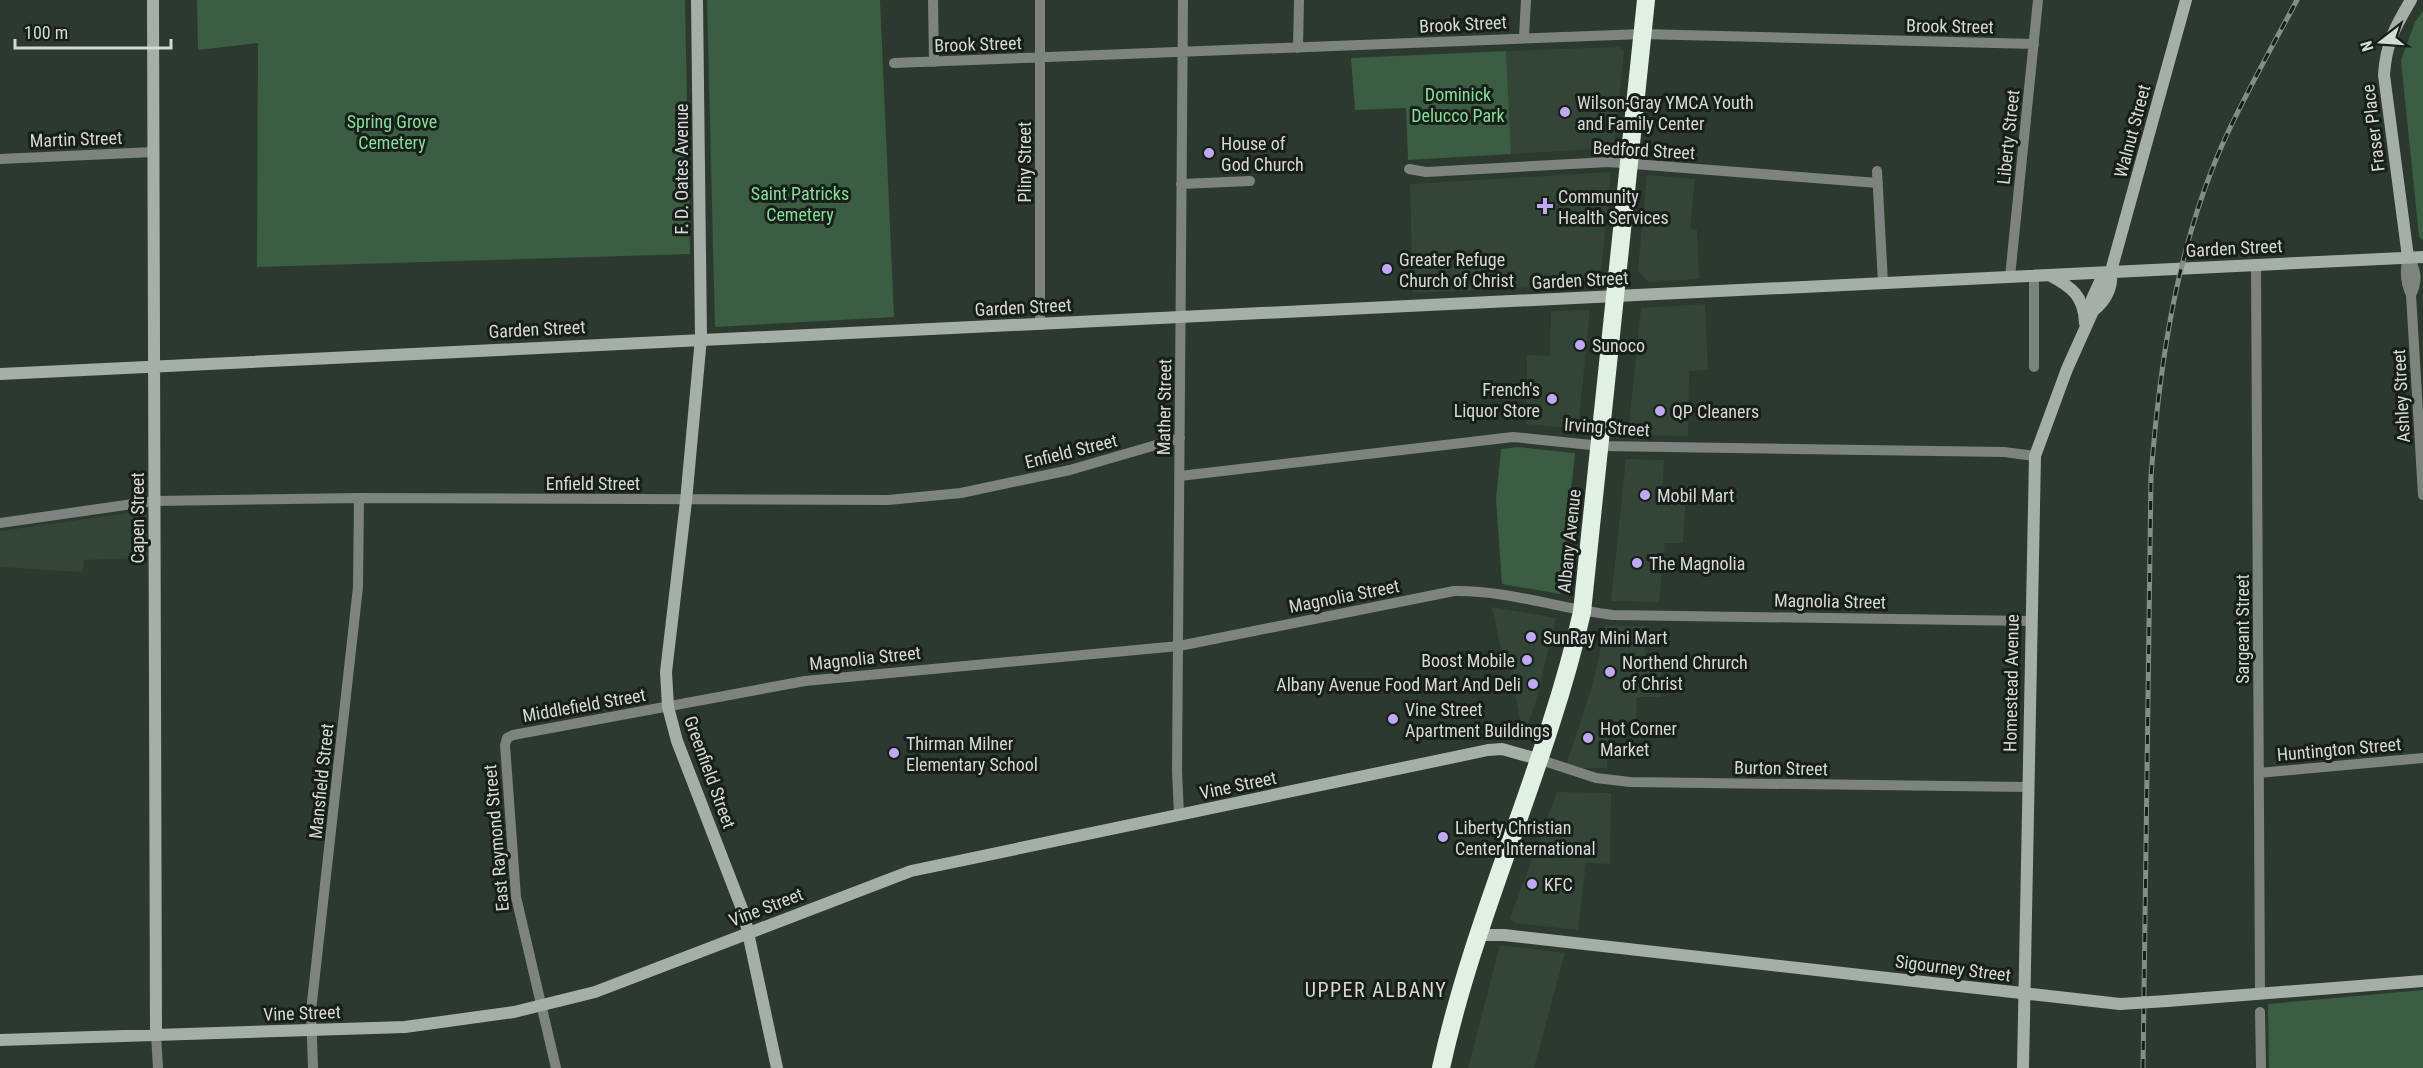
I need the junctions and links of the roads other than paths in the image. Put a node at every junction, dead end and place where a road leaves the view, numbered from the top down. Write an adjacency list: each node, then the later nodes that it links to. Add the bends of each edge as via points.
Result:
1 (153, 0): 20 (street, Capen Street)
2 (697, 0): 40 (street, F. D. Oates Avenue)
3 (933, 0): 18 (street)
4 (1040, 0): 17 (street, Pliny Street)
5 (1183, 0): 16 (street, Mather Street)
6 (1299, 0): 15 (street)
7 (1526, 0): 13 (street)
8 (1646, 0): 12 (highway, Albany Avenue)
9 (2038, 0): 14 (street, Liberty Street)
10 (2186, 0): 31 (street, Walnut Street)
11 (2411, 0): 28 (street, Fraser Place, via 2391,32 2384,75)
12 (1642, 34): 13 (street, Brook Street); 14 (street, Brook Street); 22 (highway, Albany Avenue)
13 (1524, 37): 15 (street, Brook Street)
14 (2034, 44): 34 (street, Liberty Street)
15 (1298, 48): 16 (street, Brook Street)
16 (1183, 53): 17 (street, Brook Street); 27 (street, Mather Street)
17 (1040, 58): 18 (street, Brook Street); 38 (street, Pliny Street)
18 (934, 62): 19 (street, Brook Street)
19 (894, 63)
20 (154, 152): 21 (street, Martin Street); 41 (street, Capen Street)
21 (0, 159)
22 (1629, 163): 23 (street, Bedford Street); 26 (street, Bedford Street); 36 (highway, Albany Avenue)
23 (1409, 170)
24 (1877, 171): 26 (street)
25 (1250, 181): 27 (street)
26 (1878, 183): 35 (street)
27 (1181, 184): 37 (street, Mather Street)
28 (2408, 257): 29 (street, Garden Street); 30 (street, Garden Street); 48 (street, Ashley Street, via 2406,285 2411,295)
29 (2423, 257)
30 (2256, 265): 31 (street, Garden Street); 60 (street, Sargeant Street)
31 (2111, 271): 32 (street, Garden Street); 39 (street, Homestead Avenue, via 2111,286 2103,304 2093,311)
32 (2048, 274): 33 (street, Garden Street); 39 (street, via 2076,291 2085,310)
33 (2034, 276): 34 (street, Garden Street); 42 (street)
34 (2010, 277): 35 (street, Garden Street)
35 (1883, 283): 36 (street, Garden Street)
36 (1617, 296): 37 (street, Garden Street); 45 (highway, Albany Avenue)
37 (1181, 316): 38 (street, Garden Street); 44 (street, Mather Street)
38 (1040, 325): 40 (street, Garden Street)
39 (2085, 329): 46 (street, Homestead Avenue)
40 (700, 338): 41 (street, Garden Street); 51 (street, Greenfield Street)
41 (154, 366): 43 (street, Garden Street); 50 (street, Capen Street)
42 (2034, 367)
43 (0, 374)
44 (1180, 438): 47 (street, Mather Street); 51 (street, Enfield Street, via 1070,470 961,493 888,500)
45 (1601, 446): 46 (street, Irving Street, via 1992,452); 47 (street, Irving Street, via 1513,437); 53 (highway, Albany Avenue)
46 (2035, 456): 54 (street, Homestead Avenue)
47 (1180, 476): 55 (street, Mather Street)
48 (2423, 495)
49 (359, 498): 50 (street, Enfield Street); 51 (street, Enfield Street); 70 (street, Mansfield Street, via 358,587)
50 (154, 501): 52 (street, Enfield Street); 71 (street, Capen Street)
51 (686, 501): 56 (street, Greenfield Street, via 666,672)
52 (0, 523)
53 (1582, 612): 54 (street, Magnolia Street); 55 (street, Magnolia Street, via 1485,592 1454,591); 59 (highway, Albany Avenue, via 1564,686)
54 (2030, 621): 61 (street, Homestead Avenue)
55 (1179, 646): 56 (street, Magnolia Street, via 805,681); 62 (street, Mather Street)
56 (668, 707): 57 (street, Middlefield Street); 63 (street, Greenfield Street, via 676,741)
57 (507, 738): 68 (street, East Raymond Street, via 516,897)
58 (2423, 758): 60 (street, Huntington Street)
59 (1538, 759): 61 (street, Burton Street, via 1596,778 1630,782); 62 (street, Vine Street, via 1495,749); 64 (highway, Albany Avenue)
60 (2259, 773): 66 (street, Sargeant Street)
61 (2028, 788): 67 (street, Homestead Avenue)
62 (1179, 815): 63 (street, Vine Street, via 911,871)
63 (749, 933): 68 (street, Vine Street, via 595,992); 76 (street, Greenfield Street)
64 (1479, 935): 67 (street, Sigourney Street); 77 (highway, Albany Avenue, via 1454,1010)
65 (2423, 981): 66 (street, Sigourney Street)
66 (2260, 992): 67 (street, Sigourney Street, bridge, via 2120,1004)
67 (2024, 994): 78 (street, Homestead Avenue)
68 (542, 1005): 70 (street, Vine Street, via 432,1025); 75 (street, East Raymond Street)
69 (2260, 1012): 79 (street)
70 (310, 1031): 71 (street, Vine Street); 74 (street, Mansfield Street)
71 (156, 1035): 72 (street, Vine Street); 73 (street)
72 (0, 1040)
73 (158, 1068)
74 (313, 1068)
75 (556, 1068)
76 (777, 1068)
77 (1441, 1068)
78 (2023, 1068)
79 (2261, 1068)

